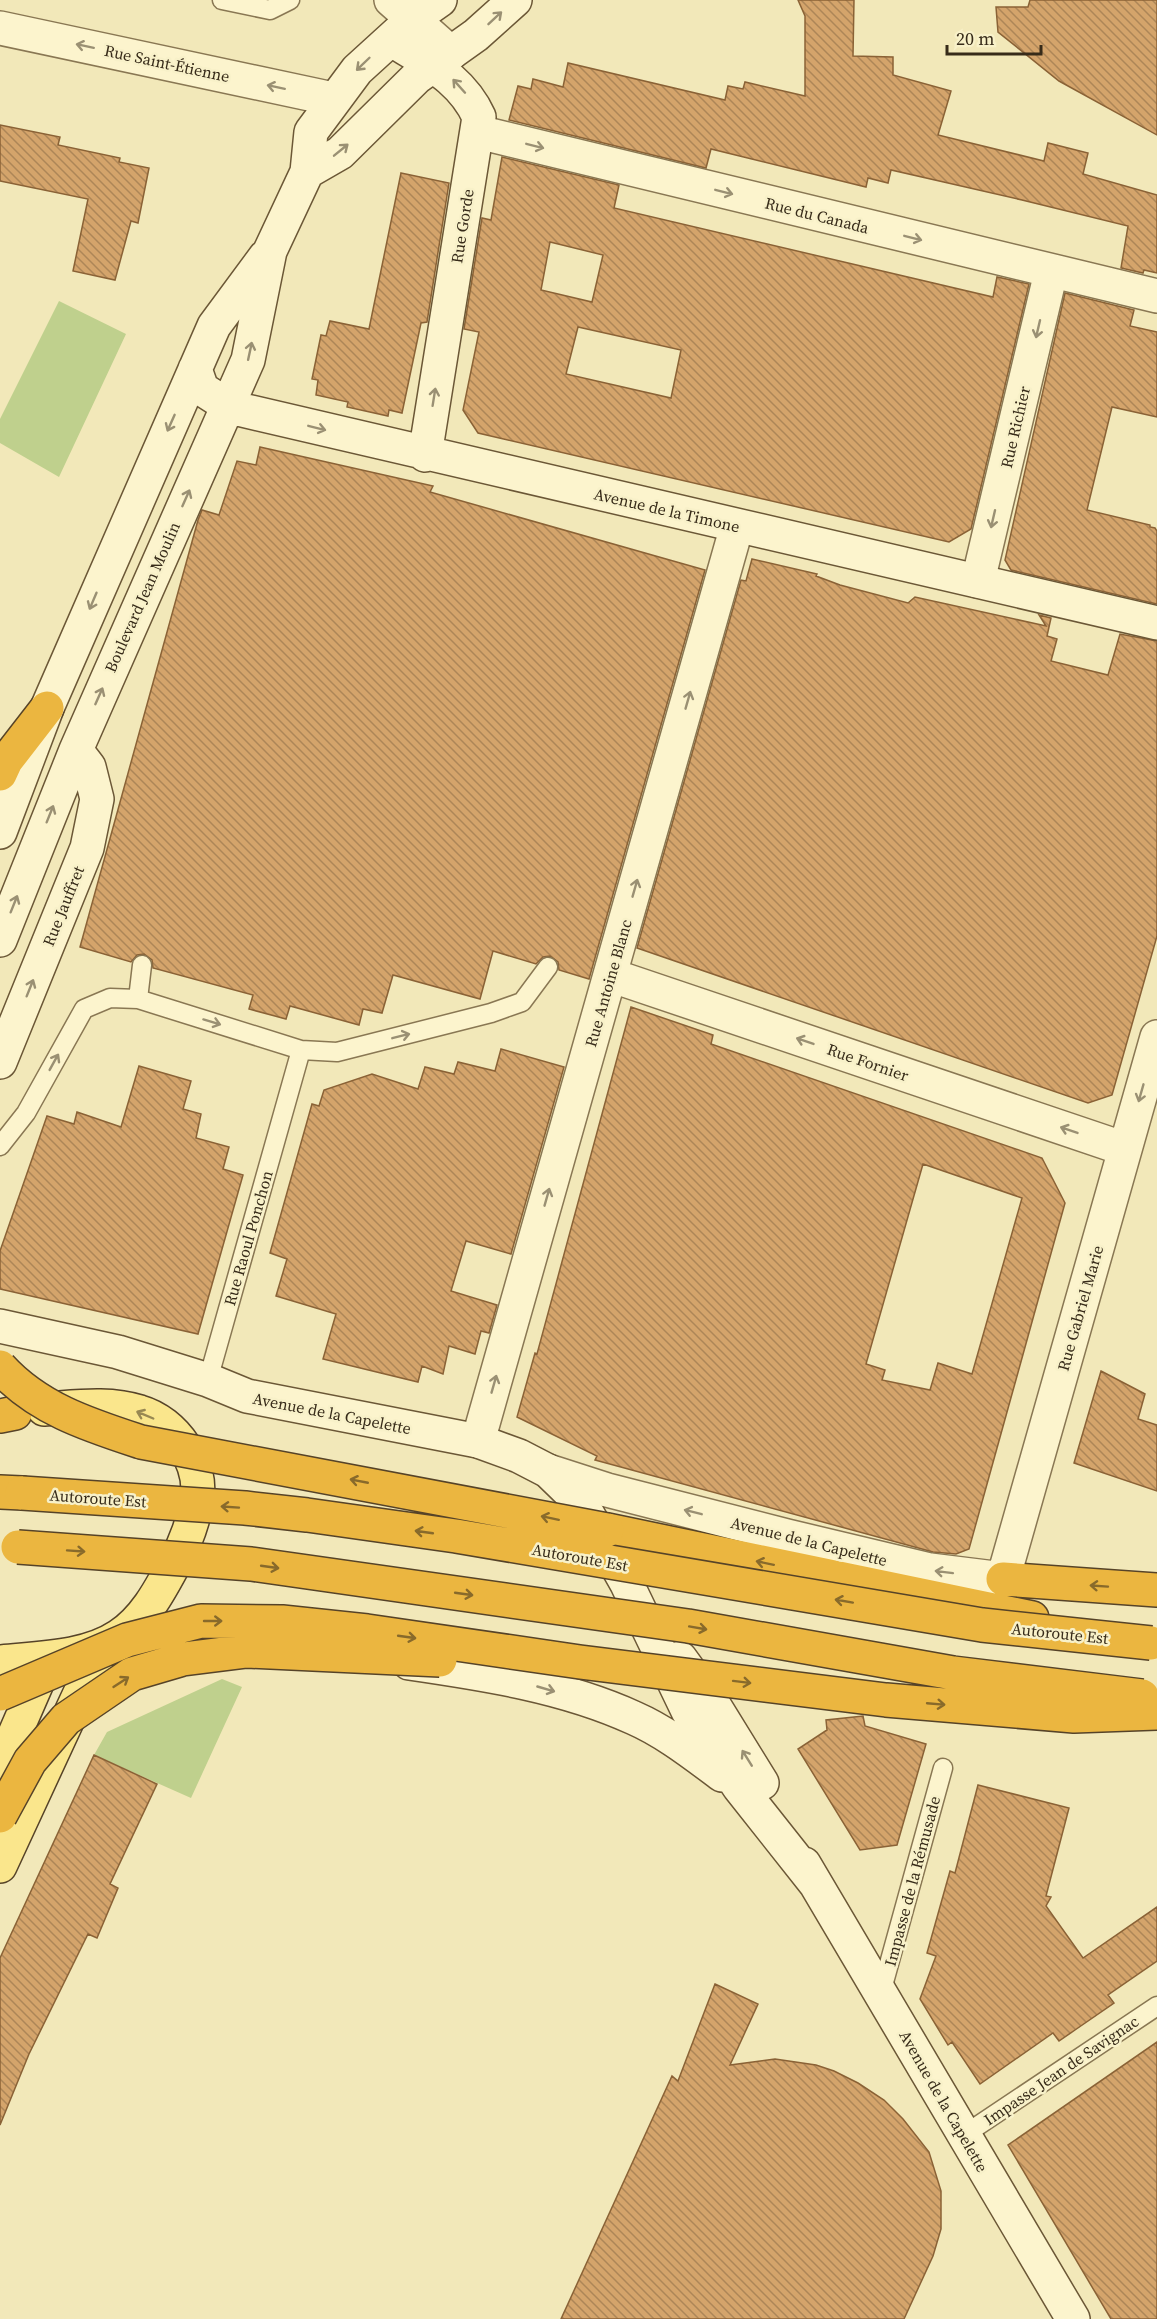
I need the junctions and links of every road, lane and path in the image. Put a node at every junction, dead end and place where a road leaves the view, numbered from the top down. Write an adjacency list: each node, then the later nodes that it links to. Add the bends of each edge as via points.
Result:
1 (222, 0): 2 (lane, via 270,10)
2 (290, 0)
3 (440, 0): 5 (street, Boulevard Jean Moulin)
4 (514, 0): 7 (street, one-way to 4)
5 (398, 19): 7 (street, Rue Gorde); 8 (street, Boulevard Jean Moulin, one-way to 8)
6 (0, 28): 8 (street, Rue Saint-Étienne, one-way to 6)
7 (442, 59): 9 (street, Rue Gorde, one-way to 7, via 479,117 473,103); 10 (street, one-way to 7, via 340,153 417,77)
8 (333, 99): 10 (street, Boulevard Jean Moulin, via 311,132)
9 (478, 132): 12 (street, Rue du Canada, one-way to 12); 16 (street, Rue Gorde, one-way to 9)
10 (307, 172): 11 (street, Boulevard Jean Moulin)
11 (270, 251): 14 (street, Boulevard Jean Moulin, via 214,326); 15 (street, Boulevard Jean Moulin, one-way to 11, via 248,360)
12 (1051, 272): 13 (street, Rue du Canada); 18 (street, Rue Richier, one-way to 18)
13 (1157, 296)
14 (195, 369): 15 (street, Avenue de la Timone, via 202,389); 20 (street, Boulevard Jean Moulin, one-way to 20)
15 (227, 405): 16 (street, Avenue de la Timone, one-way to 16); 22 (street, Boulevard Jean Moulin, one-way to 15)
16 (425, 455): 17 (street, Avenue de la Timone)
17 (737, 525): 18 (street, Avenue de la Timone); 28 (street, Rue Antoine Blanc, one-way to 17)
18 (978, 581): 19 (street, Avenue de la Timone)
19 (1157, 623)
20 (47, 708): 21 (street); 23 (highway); 24 (street, Boulevard Jean Moulin)
21 (0, 741)
22 (76, 750): 25 (street, Boulevard Jean Moulin, one-way to 22); 32 (street, Rue Jauffret, one-way to 22, via 87,848 97,799 88,767)
23 (0, 774)
24 (0, 832)
25 (0, 940)
26 (142, 965): 29 (lane)
27 (548, 967): 31 (lane, one-way to 27, via 338,1052 490,1014 522,1002)
28 (610, 975): 34 (street, Rue Fornier, one-way to 28); 39 (street, Rue Antoine Blanc, one-way to 28)
29 (138, 999): 31 (lane, one-way to 31); 33 (lane, one-way to 29, via 26,1113 84,1009 110,998)
30 (1157, 1037): 34 (street, Rue Gabriel Marie, one-way to 34)
31 (301, 1050): 37 (lane, Rue Raoul Ponchon)
32 (0, 1062)
33 (0, 1146)
34 (1125, 1149): 43 (street, Rue Gabriel Marie)
35 (3, 1325): 37 (street, Avenue de la Capelette, via 118,1352)
36 (0, 1367): 46 (highway, one-way to 36, bridge, via 475,1503 141,1442 73,1420 15,1384)
37 (208, 1380): 39 (street, Avenue de la Capelette, via 247,1396)
38 (5, 1414): 45 (main road, one-way to 38, via 143,1616 186,1542 198,1498 193,1463 182,1442 165,1424 140,1412 106,1406)
39 (478, 1441): 40 (street, Avenue de la Capelette)
40 (548, 1472): 43 (street, Avenue de la Capelette, one-way to 40, via 930,1570); 52 (street, Avenue de la Capelette, via 582,1504)
41 (11, 1492): 46 (highway, Autoroute Est, one-way to 41, bridge, via 982,1625 456,1536 307,1515)
42 (9, 1546): 51 (highway, one-way to 51, bridge, via 251,1564 688,1626 952,1673)
43 (1002, 1579): 44 (highway, one-way to 43)
44 (1157, 1590)
45 (119, 1636): 47 (main road, via 83,1652); 54 (street, one-way to 54, via 134,1649 261,1641 488,1675); 59 (main road, via 81,1691)
46 (1154, 1643)
47 (49, 1656): 48 (main road); 55 (main road)
48 (0, 1662)
49 (580, 1662): 50 (highway, one-way to 49, bridge, via 127,1640 201,1621 282,1622 367,1630); 53 (highway, one-way to 53, bridge, via 910,1702 1074,1716); 58 (highway, one-way to 49, bridge, via 30,1761 66,1719 132,1674 183,1659 247,1651 540,1665)
50 (0, 1694)
51 (1157, 1697)
52 (700, 1707): 54 (street, via 669,1718); 57 (street, Avenue de la Capelette); 60 (street, Avenue de la Capelette, one-way to 52, via 762,1782)
53 (1157, 1713)
54 (635, 1718): 57 (street, via 692,1752)
55 (1, 1761)
56 (944, 1768): 61 (lane, Impasse de la Rémusade)
57 (739, 1788): 60 (street, Avenue de la Capelette)
58 (0, 1816)
59 (0, 1866)
60 (814, 1883): 61 (street, Avenue de la Capelette)
61 (882, 1993): 63 (street, Avenue de la Capelette)
62 (1157, 2006): 63 (lane, Impasse Jean de Savignac)
63 (964, 2135): 64 (street, Avenue de la Capelette)
64 (1073, 2319)

